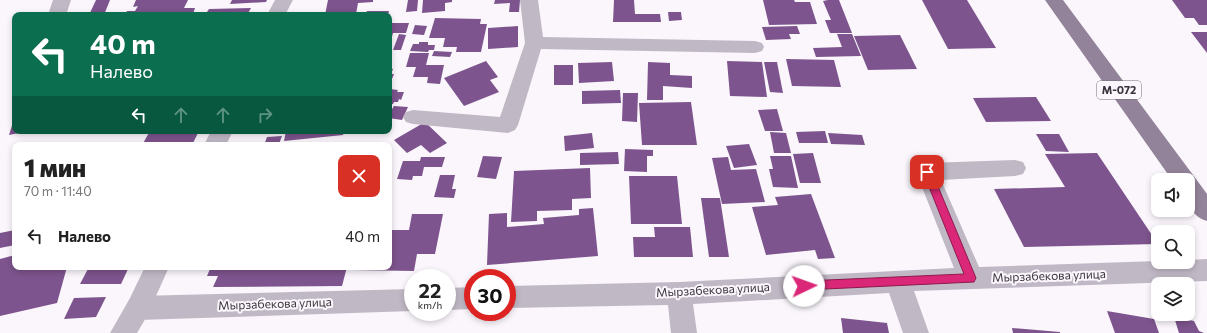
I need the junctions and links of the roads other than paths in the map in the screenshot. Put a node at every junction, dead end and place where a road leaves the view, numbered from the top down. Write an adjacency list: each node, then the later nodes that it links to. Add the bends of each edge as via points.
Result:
1 (62, 0): 5 (street)
2 (284, 0): 6 (street)
3 (529, 0): 7 (street)
4 (1054, 0): 11 (main road, М-072)
5 (58, 12)
6 (278, 12)
7 (534, 43): 8 (street); 9 (street, via 508,125)
8 (755, 47)
9 (414, 117)
10 (1015, 168): 16 (street, via 927,172)
11 (1179, 173)
12 (1195, 195): 13 (main road)
13 (1207, 212)
14 (156, 270): 21 (street)
15 (1207, 270): 16 (street, Мырзабекова улица)
16 (971, 278): 17 (street, Мырзабекова улица)
17 (898, 281): 18 (street, Мырзабекова улица); 24 (street)
18 (679, 293): 19 (street, Мырзабекова улица); 23 (street)
19 (516, 297)
20 (404, 300): 21 (street, Мырзабекова улица)
21 (138, 308): 22 (street)
22 (123, 333)
23 (684, 333)
24 (916, 333)

